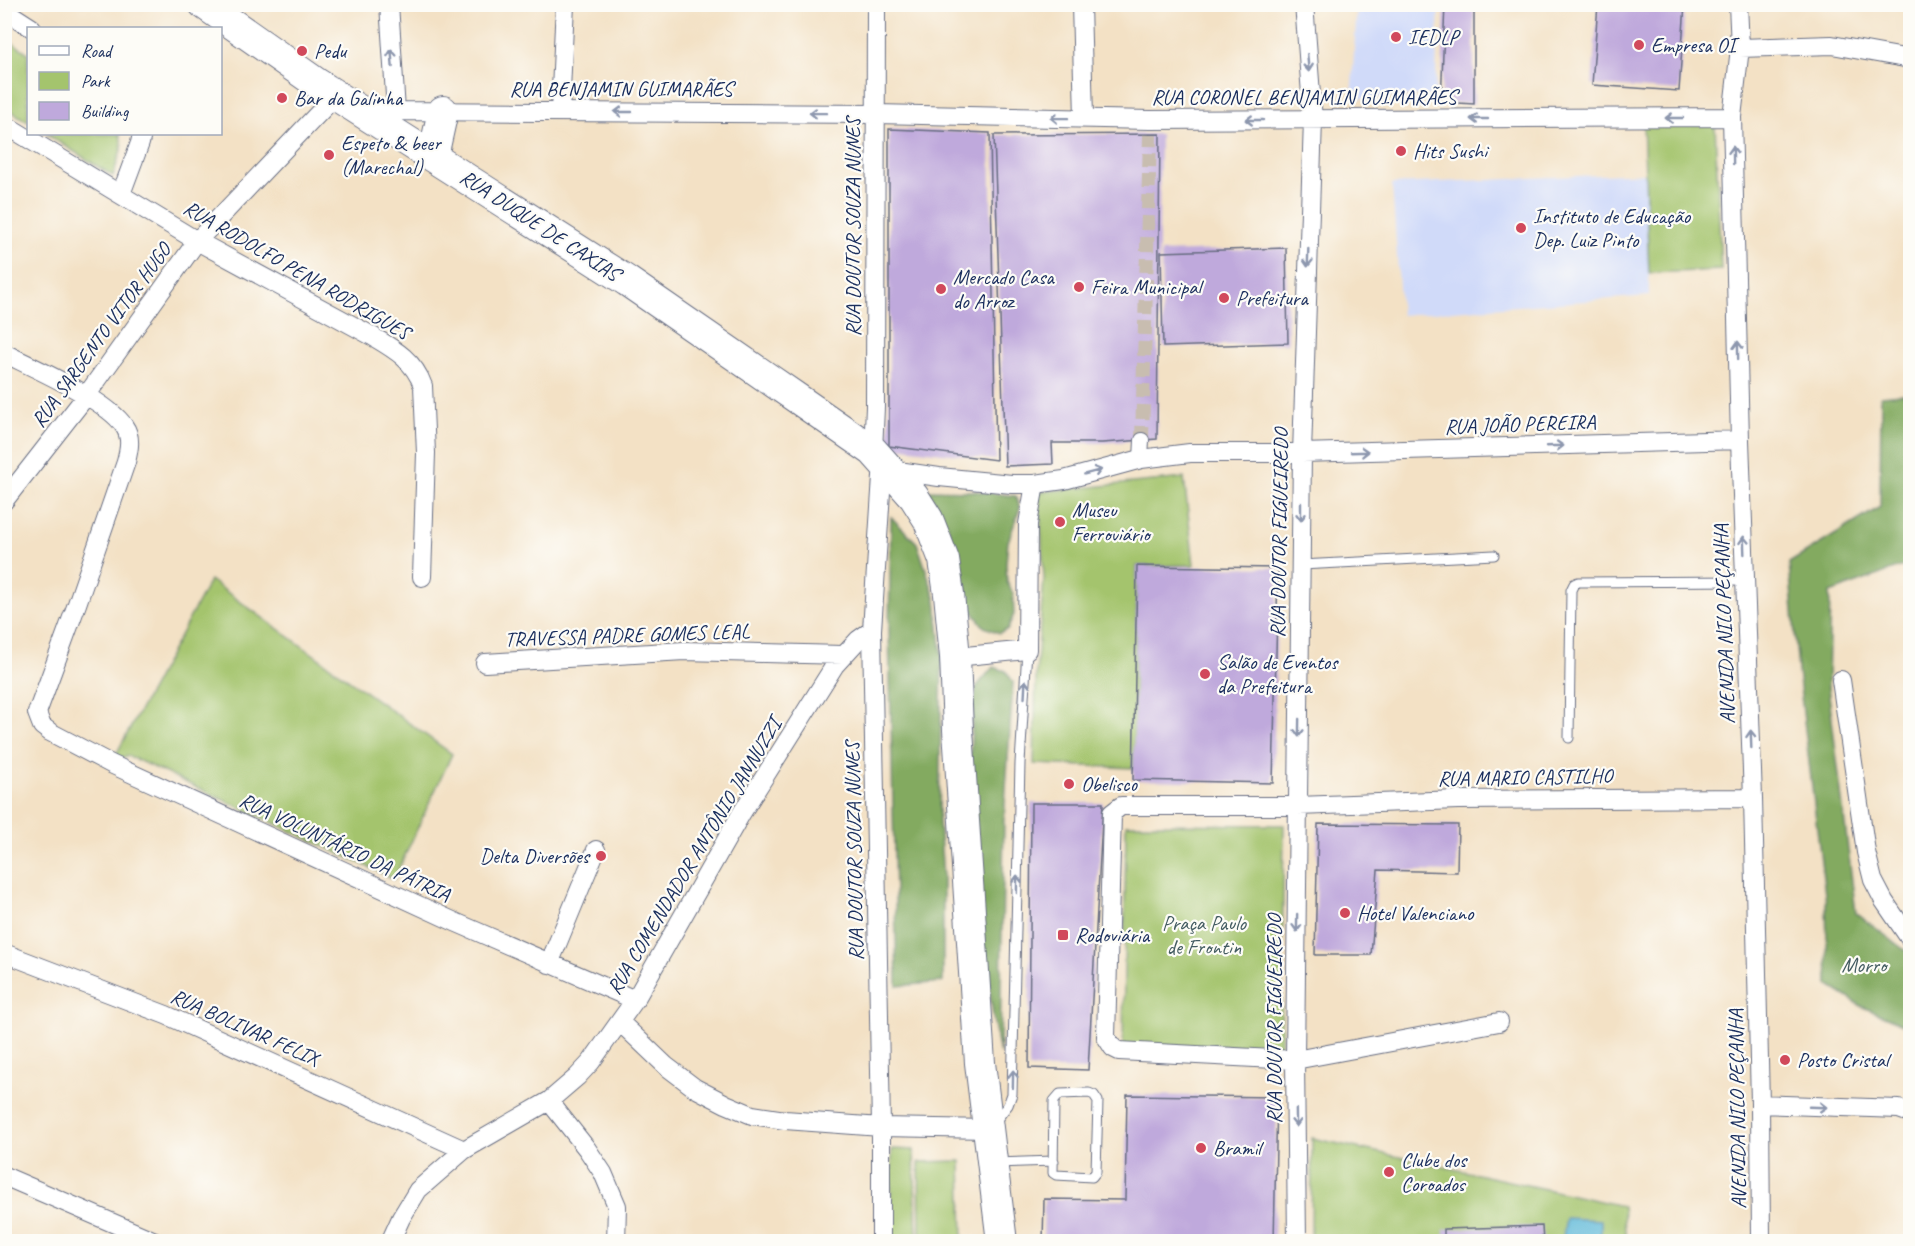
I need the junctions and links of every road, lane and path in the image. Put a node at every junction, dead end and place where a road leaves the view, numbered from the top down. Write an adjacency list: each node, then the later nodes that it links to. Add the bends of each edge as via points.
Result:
1 (204, 4): 12 (main road, RUA DUQUE DE CAXIAS)
2 (389, 4): 13 (street, one-way to 2)
3 (565, 4): 15 (street)
4 (876, 4): 17 (street, RUA DOUTOR SOUZA NUNES)
5 (1081, 4): 19 (street)
6 (1304, 4): 20 (street, RUA DOUTOR FIGUEIREDO, one-way to 20)
7 (1737, 4): 10 (street, AVENIDA NILO PEÇANHA)
8 (4, 10): 9 (street)
9 (30, 27)
10 (1740, 48): 11 (street, via 1832,45); 18 (street, AVENIDA NILO PEÇANHA)
11 (1911, 58)
12 (336, 94): 16 (main road, RUA DUQUE DE CAXIAS); 25 (street, RUA SARGENTO VITOR HUGO)
13 (396, 111): 14 (street, RUA BENJAMIN GUIMARÃES); 16 (street, RUA BENJAMIN GUIMARÃES)
14 (443, 111): 15 (street, RUA BENJAMIN GUIMARÃES); 23 (main road)
15 (560, 112): 17 (street, RUA BENJAMIN GUIMARÃES, one-way to 15)
16 (366, 113): 23 (main road, RUA DUQUE DE CAXIAS)
17 (876, 114): 19 (street, RUA CORONEL BENJAMIN GUIMARÃES, one-way to 17); 32 (street, RUA DOUTOR SOUZA NUNES, via 875,407)
18 (1732, 117): 20 (street, RUA CORONEL BENJAMIN GUIMARÃES, one-way to 20); 29 (street, AVENIDA NILO PEÇANHA, one-way to 18)
19 (1084, 118): 20 (street, RUA CORONEL BENJAMIN GUIMARÃES, one-way to 19, via 1150,127)
20 (1313, 120): 30 (street, RUA DOUTOR FIGUEIREDO, one-way to 30)
21 (4, 124): 24 (street, RUA RODOLFO PENA RODRIGUES)
22 (142, 135): 24 (street)
23 (434, 156): 32 (main road, RUA DUQUE DE CAXIAS, via 627,281)
24 (121, 194): 25 (street, RUA RODOLFO PENA RODRIGUES)
25 (198, 241): 27 (street, RUA SARGENTO VITOR HUGO); 37 (street, RUA RODOLFO PENA RODRIGUES, via 399,352 419,376 423,386 426,453)
26 (4, 353): 27 (street)
27 (86, 396): 34 (street, RUA SARGENTO VITOR HUGO); 51 (street, RUA VOLUNTÁRIO DA PÁTRIA, via 124,426 129,435 129,450 37,713 42,726 111,764)
28 (1142, 440): 31 (street)
29 (1740, 440): 30 (street, RUA JOÃO PEREIRA, one-way to 29); 38 (street, AVENIDA NILO PEÇANHA, one-way to 29)
30 (1302, 453): 31 (street, RUA JOÃO PEREIRA, via 1190,453); 36 (street, RUA DOUTOR FIGUEIREDO, one-way to 36)
31 (1141, 459): 33 (street, RUA JOÃO PEREIRA, one-way to 31)
32 (882, 460): 33 (street, RUA JOÃO PEREIRA, via 939,477); 39 (street, RUA DOUTOR SOUZA NUNES); 42 (main road, RUA DUQUE DE CAXIAS, via 928,519 944,560)
33 (1035, 484): 40 (street, via 1028,524)
34 (5, 501)
35 (1494, 555): 36 (lane)
36 (1301, 566): 47 (street, RUA DOUTOR FIGUEIREDO, one-way to 47)
37 (422, 577)
38 (1745, 581): 45 (lane, via 1574,584 1570,590); 46 (street, AVENIDA NILO PEÇANHA, one-way to 38)
39 (872, 630): 41 (street, RUA COMENDADOR ANTÔNIO JANNUZZI); 59 (street, RUA DOUTOR SOUZA NUNES)
40 (1027, 650): 42 (street); 60 (lane, one-way to 40, via 1012,1094 1020,764)
41 (843, 655): 43 (street, TRAVESSA PADRE GOMES LEAL, via 684,651); 52 (street, RUA COMENDADOR ANTÔNIO JANNUZZI, via 741,814)
42 (955, 657): 60 (main road, RUA DUQUE DE CAXIAS, via 980,1063)
43 (485, 663)
44 (1841, 680): 49 (street, via 1873,880)
45 (1569, 738)
46 (1753, 798): 47 (street, RUA MARIO CASTILHO, via 1458,800); 57 (street, AVENIDA NILO PEÇANHA)
47 (1298, 806): 55 (street, RUA DOUTOR FIGUEIREDO, one-way to 55); 55 (street, RUA MARIO CASTILHO, via 1121,806 1112,813 1106,1037 1119,1051)
48 (596, 850): 51 (street)
49 (1911, 939)
50 (4, 953): 61 (street, RUA BOLIVAR FELIX, via 166,1015)
51 (549, 964): 52 (street, RUA VOLUNTÁRIO DA PÁTRIA)
52 (634, 1000): 53 (street, RUA COMENDADOR ANTÔNIO JANNUZZI)
53 (620, 1022): 56 (street, RUA COMENDADOR ANTÔNIO JANNUZZI, via 591,1062); 59 (street, via 695,1088 752,1115)
54 (1499, 1022): 55 (street)
55 (1295, 1060): 70 (street, RUA DOUTOR FIGUEIREDO, one-way to 70)
56 (549, 1101): 61 (street, RUA COMENDADOR ANTÔNIO JANNUZZI); 67 (street, via 603,1173 616,1206)
57 (1760, 1104): 58 (street, one-way to 58, via 1899,1109); 71 (street, AVENIDA NILO PEÇANHA)
58 (1911, 1113)
59 (881, 1127): 60 (street); 68 (street, RUA DOUTOR SOUZA NUNES)
60 (988, 1129): 63 (main road, RUA DUQUE DE CAXIAS)
61 (464, 1150): 66 (street, RUA COMENDADOR ANTÔNIO JANNUZZI, via 418,1190)
62 (1054, 1161): 62 (lane, via 1056,1175 1095,1175 1098,1101 1094,1095 1060,1094 1054,1101); 63 (lane)
63 (993, 1163): 69 (main road, RUA DUQUE DE CAXIAS)
64 (4, 1176): 65 (street)
65 (157, 1242)
66 (390, 1242)
67 (616, 1242)
68 (881, 1242)
69 (1002, 1242)
70 (1297, 1242)
71 (1761, 1242)

